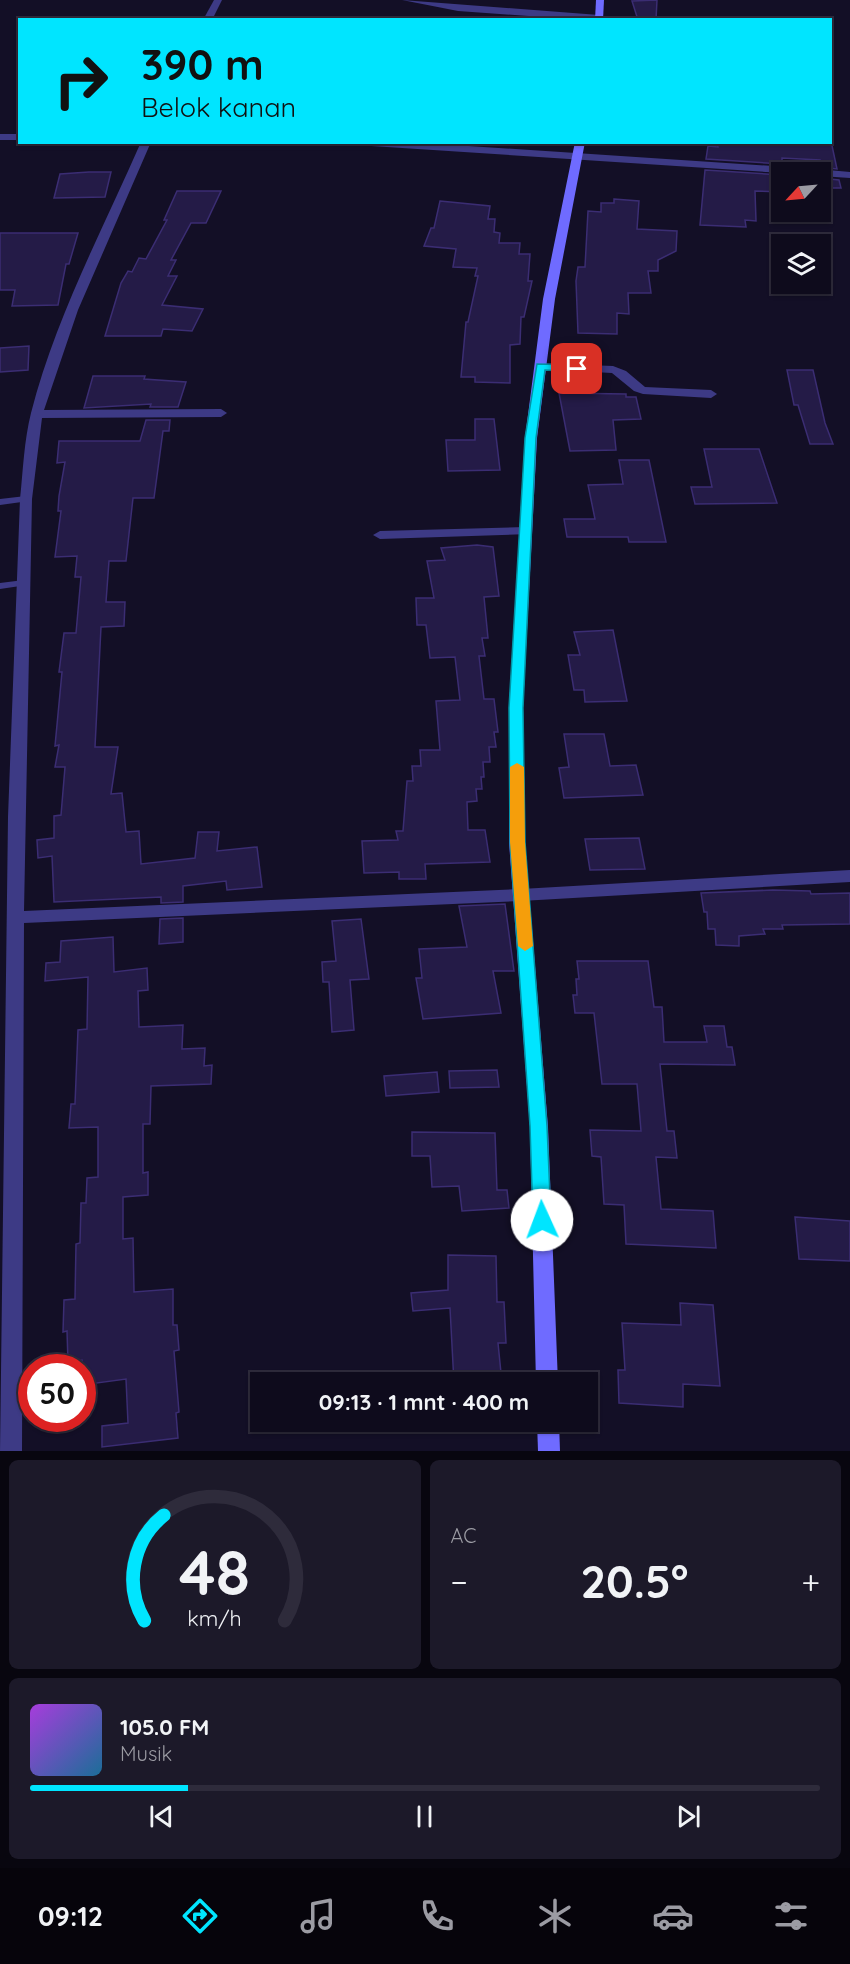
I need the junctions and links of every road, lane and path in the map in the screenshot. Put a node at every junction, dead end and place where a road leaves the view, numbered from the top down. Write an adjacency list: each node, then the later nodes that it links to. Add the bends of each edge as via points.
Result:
1 (218, 0): 4 (street)
2 (406, 0): 5 (street)
3 (600, 0): 6 (main road)
4 (208, 18)
5 (586, 18)
6 (599, 18)
7 (0, 137): 8 (street)
8 (18, 137)
9 (145, 144): 18 (street, via 70,314)
10 (412, 144): 11 (street)
11 (579, 150): 12 (street); 15 (main road, via 549,299)
12 (771, 168)
13 (831, 174): 14 (street)
14 (850, 175)
15 (540, 367): 16 (street, via 613,370 623,373 633,386 643,390); 21 (main road)
16 (711, 394)
17 (221, 413): 18 (street)
18 (37, 414): 19 (street)
19 (26, 499): 20 (lane); 23 (street)
20 (0, 502)
21 (525, 531): 22 (street); 26 (main road, via 516,708)
22 (380, 535)
23 (24, 583): 24 (lane); 27 (street)
24 (0, 586)
25 (850, 876): 26 (street)
26 (521, 895): 27 (street); 28 (main road, via 539,1126)
27 (16, 917): 30 (street)
28 (547, 1372)
29 (548, 1432): 31 (main road)
30 (11, 1451)
31 (549, 1451)

